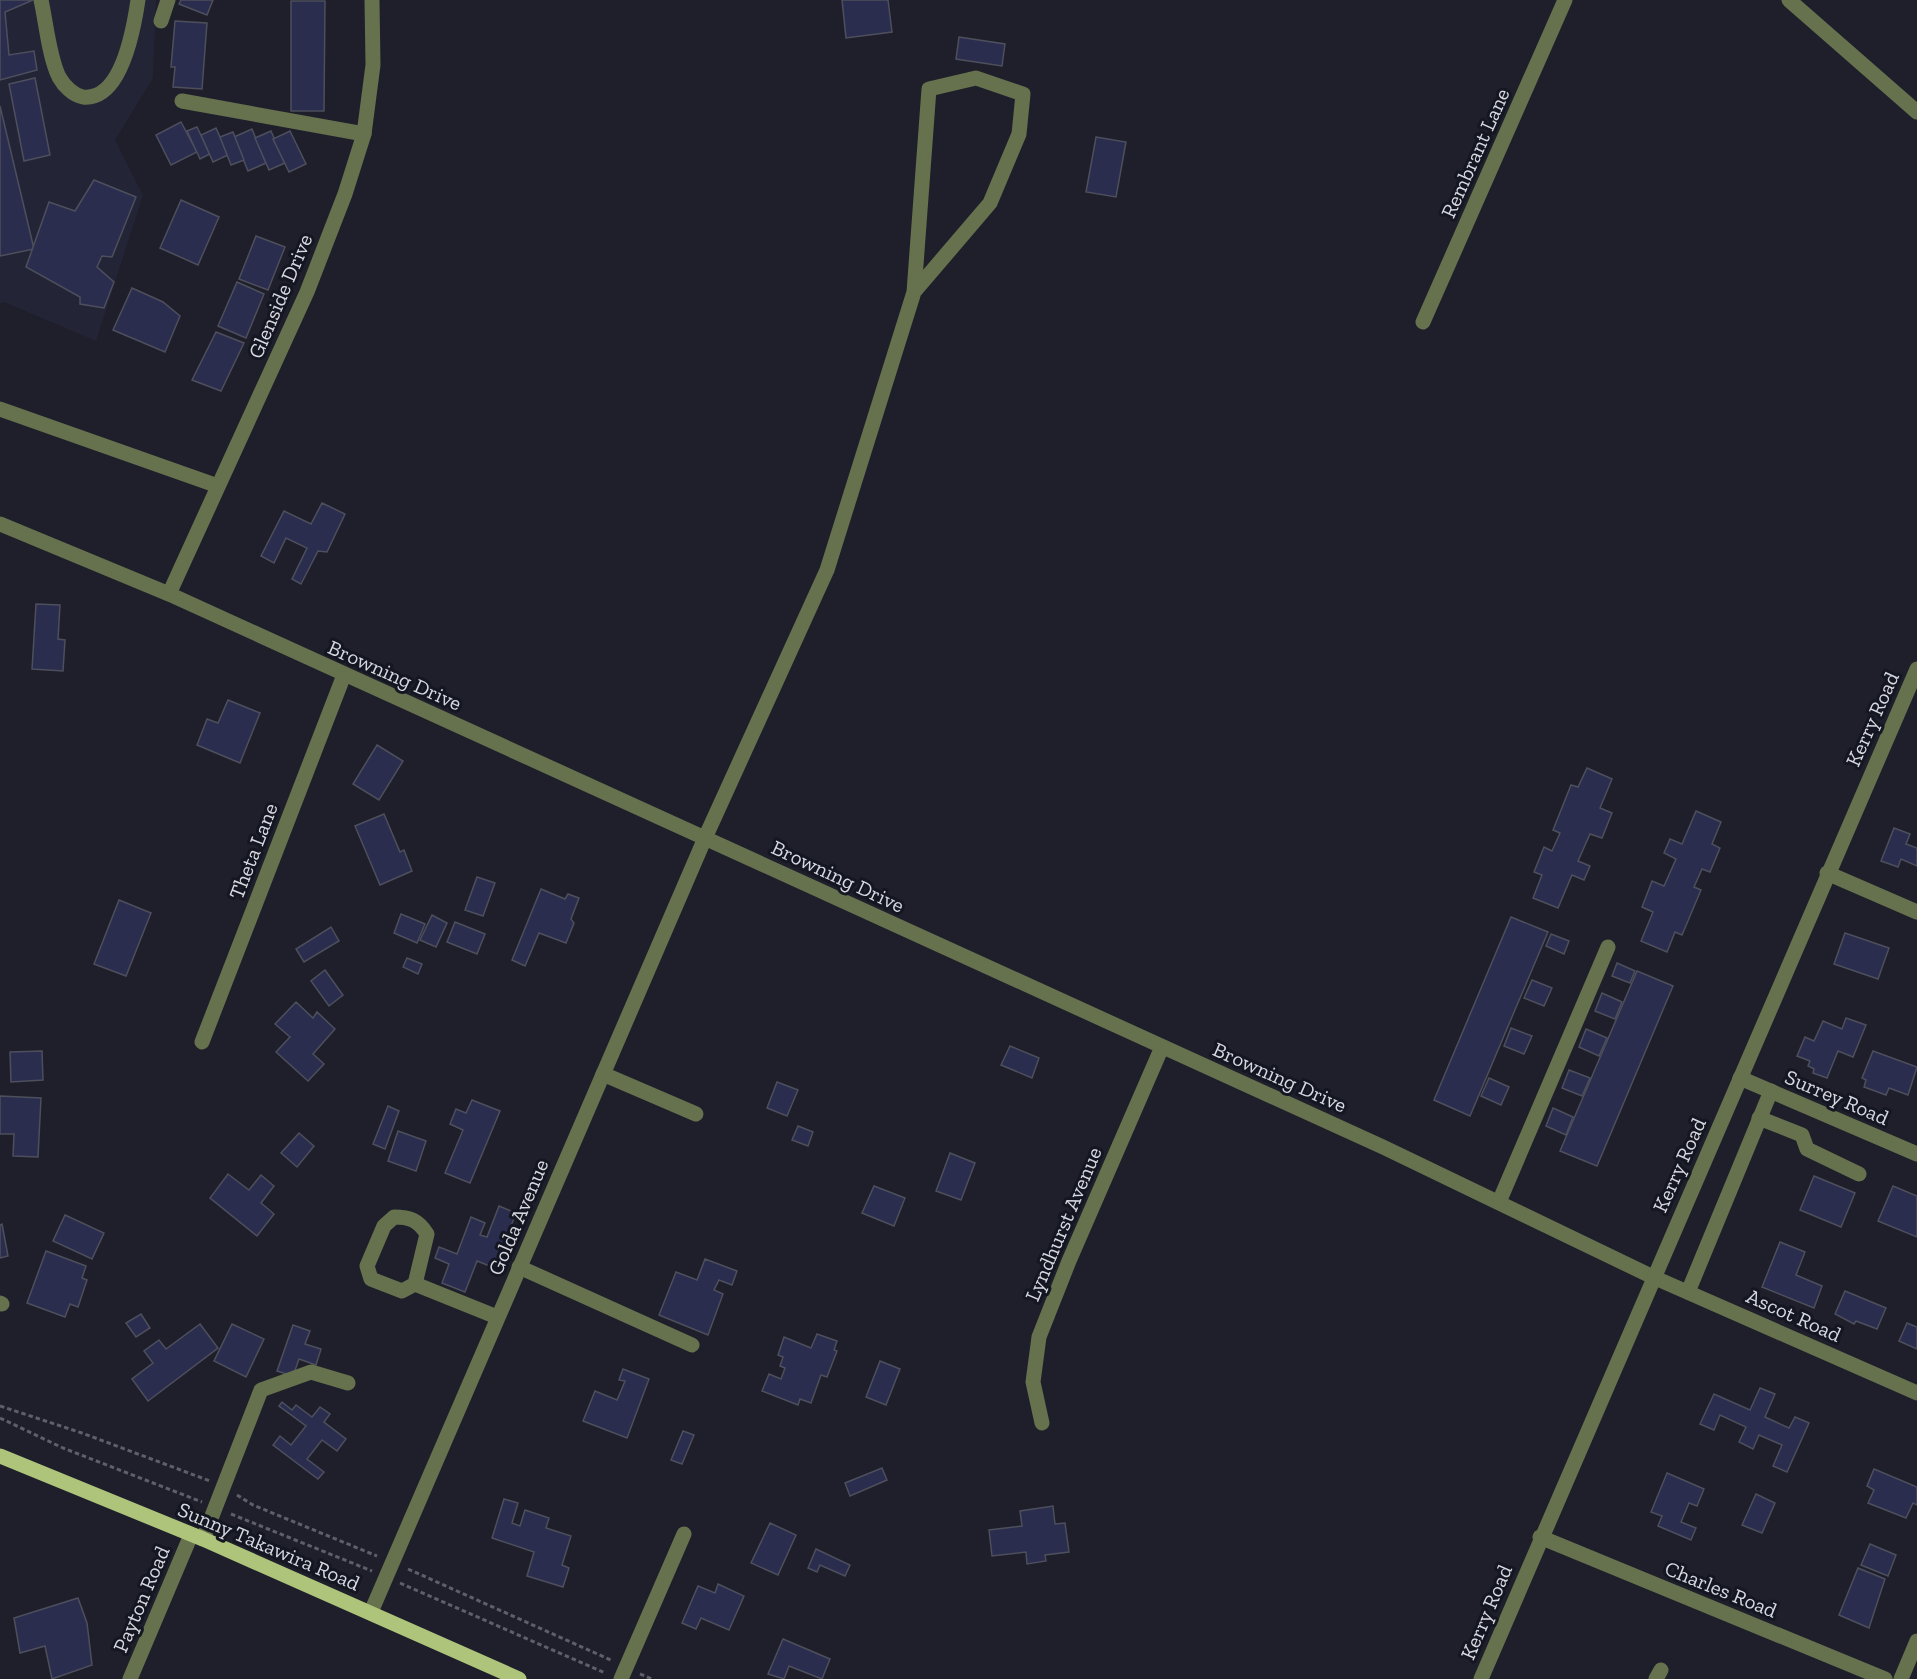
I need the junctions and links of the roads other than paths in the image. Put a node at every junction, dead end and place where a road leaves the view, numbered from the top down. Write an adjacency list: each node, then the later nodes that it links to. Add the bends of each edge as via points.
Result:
1 (41, 0): 2 (street, via 59,76 68,90 82,97 98,95 117,75 129,45)
2 (138, 0)
3 (168, 0): 7 (street)
4 (372, 0): 10 (street, Glenside Drive, via 372,65)
5 (1565, 0): 12 (street, Rembrant Lane)
6 (1790, 0): 9 (street)
7 (161, 21)
8 (182, 101): 10 (street)
9 (1917, 112)
10 (364, 134): 14 (street, Glenside Drive, via 307,292)
11 (915, 292): 11 (street, via 929,89 976,78 1023,94 1019,134 990,202); 19 (street, Golda Avenue, via 827,570)
12 (1423, 322)
13 (0, 409): 14 (street)
14 (218, 486): 16 (street, Glenside Drive)
15 (2, 529): 16 (street, Browning Drive)
16 (169, 594): 18 (street, Browning Drive)
17 (1917, 670): 20 (street, Kerry Road)
18 (344, 675): 19 (street, Browning Drive); 23 (street, Theta Lane)
19 (705, 838): 24 (street, Browning Drive); 25 (street, Golda Avenue)
20 (1827, 873): 21 (street); 26 (street, Kerry Road)
21 (1917, 912)
22 (1608, 947): 32 (street)
23 (202, 1042)
24 (1162, 1047): 32 (street, Browning Drive); 41 (street, Lyndhurst Avenue, via 1039,1337 1033,1382)
25 (603, 1074): 28 (street); 33 (street, Golda Avenue)
26 (1740, 1078): 27 (street, Surrey Road); 34 (street, Kerry Road)
27 (1771, 1091): 29 (street); 30 (street, Surrey Road)
28 (696, 1114)
29 (1759, 1118): 31 (street, via 1802,1135 1808,1149); 36 (street)
30 (1917, 1154)
31 (1859, 1174)
32 (1499, 1202): 34 (street, Browning Drive)
33 (519, 1267): 37 (street, Golda Avenue); 38 (street)
34 (1653, 1277): 36 (street, Ascot Road); 45 (street, Kerry Road)
35 (415, 1284): 35 (street, via 427,1234 408,1217 394,1217 384,1226 367,1266 371,1279 402,1291); 37 (street)
36 (1688, 1292): 40 (street, Ascot Road)
37 (497, 1317): 46 (street, Golda Avenue)
38 (692, 1345)
39 (348, 1383): 44 (street, Payton Road, via 311,1372 261,1390 215,1507)
40 (1917, 1393)
41 (1042, 1423)
42 (0, 1456): 44 (main road, Sunny Takawira Road)
43 (684, 1534): 48 (street)
44 (197, 1537): 46 (main road, Sunny Takawira Road); 50 (street, Payton Road)
45 (1540, 1537): 49 (street, Kerry Road); 52 (street, Charles Road)
46 (370, 1612): 51 (main road, Sunny Takawira Road)
47 (1917, 1641): 53 (street)
48 (618, 1673)
49 (1482, 1678)
50 (130, 1679)
51 (519, 1679)
52 (1885, 1679)
53 (1901, 1679)

